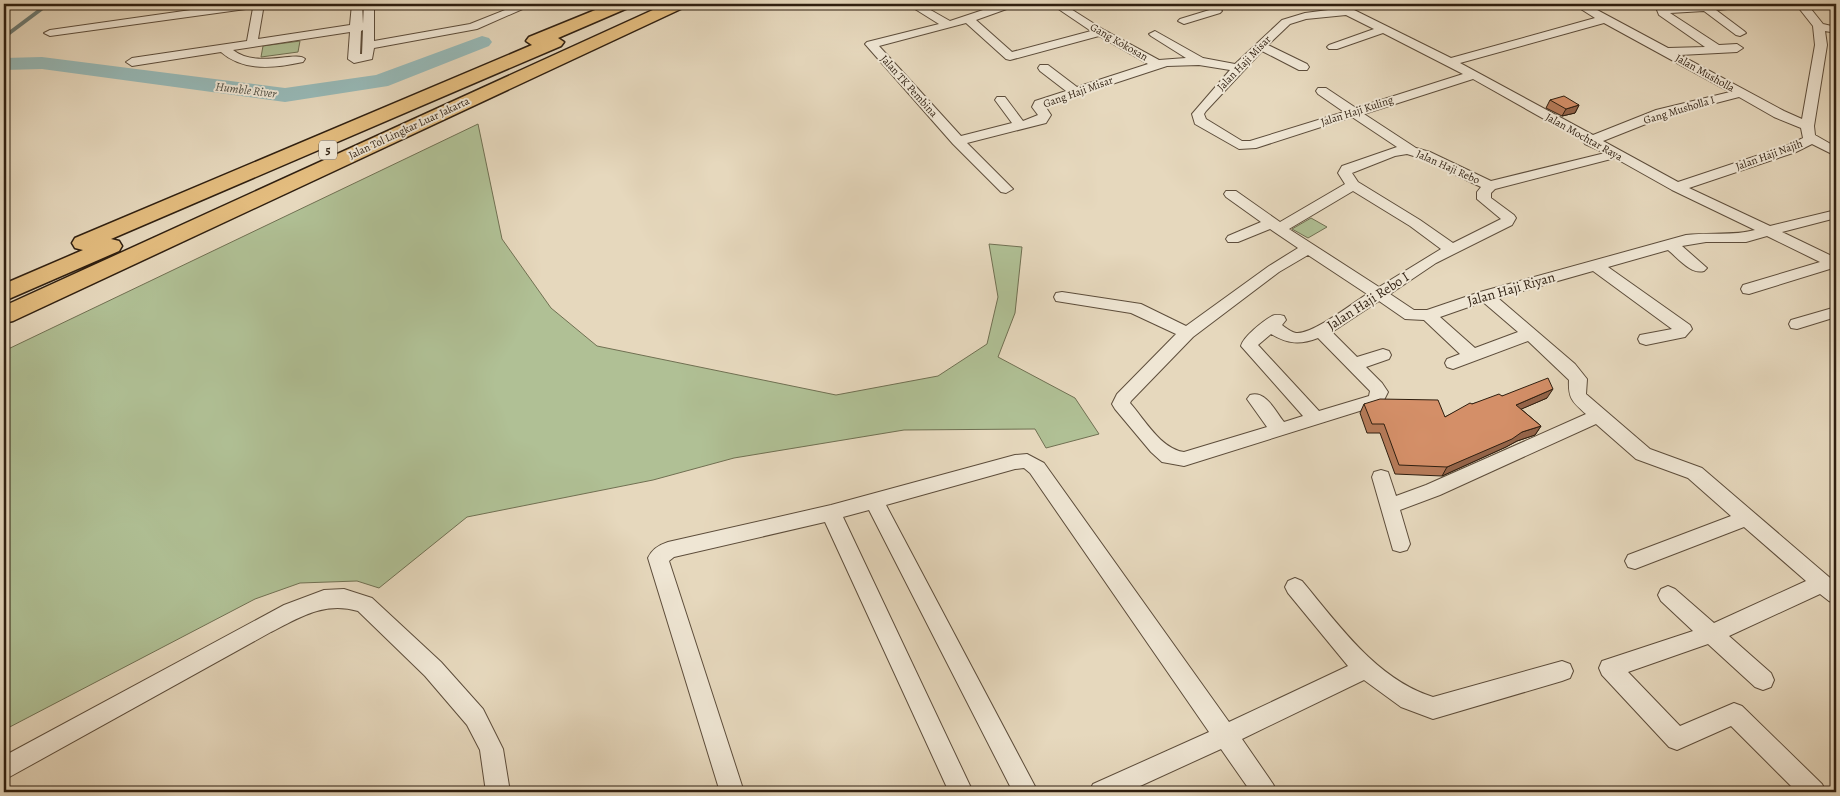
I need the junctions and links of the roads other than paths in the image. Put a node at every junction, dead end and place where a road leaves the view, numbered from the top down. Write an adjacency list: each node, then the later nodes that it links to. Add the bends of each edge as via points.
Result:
1 (257, 4): 32 (street); 35 (street)
2 (357, 4): 28 (street)
3 (369, 4): 26 (street)
4 (529, 4): 36 (street, via 473,27)
5 (624, 4): 60 (highway, via 408,95)
6 (641, 4): 60 (highway)
7 (651, 4): 86 (highway, Jalan Tol Lingkar Luar Jakarta / 5, via 421,110)
8 (679, 4): 43 (highway, Jalan Tol Lingkar Luar Jakarta / 5)
9 (912, 4): 25 (street)
10 (1011, 4): 22 (street, Jalan TK Pembina)
11 (1056, 4): 31 (street, Gang Kokosan)
12 (1203, 4): 19 (street)
13 (1334, 4): 20 (street, Jalan Mochtar Raya)
14 (1578, 4): 23 (street, Jalan Musholla)
15 (1750, 4): 16 (street); 18 (street)
16 (1802, 4): 27 (street)
17 (1680, 6): 18 (street); 41 (street, via 1662,11)
18 (1706, 7): 33 (street)
19 (1216, 11): 21 (street); 24 (street)
20 (1349, 11): 29 (street, Jalan Mochtar Raya); 37 (street, Jalan Haji Misar, via 1305,16 1286,22)
21 (1226, 17)
22 (968, 19): 25 (street, Jalan TK Pembina); 31 (street, via 1010,56)
23 (1604, 19): 42 (street, Jalan Musholla); 47 (street)
24 (1184, 21)
25 (949, 25): 63 (street, Jalan TK Pembina, via 871,44)
26 (369, 26): 28 (street); 36 (street)
27 (1819, 26): 30 (street); 62 (street, Jalan Haji Najih, via 1821,44)
28 (356, 28): 35 (street); 36 (street, via 354,59 368,56)
29 (1384, 29): 38 (street); 47 (street, Jalan Mochtar Raya)
30 (1836, 30)
31 (1100, 32): 48 (street, Gang Kokosan)
32 (50, 33)
33 (1740, 33)
34 (1155, 34): 45 (street)
35 (252, 43): 39 (street)
36 (368, 46)
37 (1260, 46): 49 (street); 51 (street, Jalan Haji Misar)
38 (1333, 47)
39 (223, 48): 44 (street, via 231,57 250,63); 46 (street)
40 (1737, 48): 41 (street)
41 (1715, 49): 42 (street)
42 (1666, 52): 55 (street, Jalan Musholla)
43 (570, 54): 91 (highway, Jalan Tol Lingkar Luar Jakarta / 5); 94 (highway, via 513,92)
44 (298, 60)
45 (1199, 61): 48 (street, Gang Haji Misar); 51 (street)
46 (132, 62)
47 (1450, 62): 52 (street, Jalan Mochtar Raya)
48 (1157, 64): 54 (street, Gang Haji Misar)
49 (1303, 67)
50 (1044, 68): 54 (street)
51 (1238, 68): 65 (street, Jalan Haji Misar, via 1200,108 1198,118)
52 (1474, 75): 58 (street, Jalan Mochtar Raya); 59 (street, Jalan Haji Kuling)
53 (1322, 91): 59 (street)
54 (1075, 92): 61 (street, Gang Haji Misar, via 1039,104 1044,118)
55 (1741, 93): 62 (street, Jalan Musholla); 64 (street, Gang Musholla I, via 1661,113)
56 (1001, 100): 61 (street)
57 (1543, 102): 58 (street)
58 (1529, 106): 64 (street, Jalan Mochtar Raya)
59 (1354, 112): 65 (street, Jalan Haji Kuling); 66 (street)
60 (387, 113): 84 (highway)
61 (1020, 125): 63 (street, Gang Haji Misar)
62 (1809, 131): 67 (street, Jalan Musholla); 71 (street, Jalan Haji Najih, via 1810,140 1796,147)
63 (958, 141): 72 (street, Jalan TK Pembina)
64 (1590, 141): 68 (street, Jalan Mochtar Raya)
65 (1240, 146)
66 (1412, 151): 69 (street, Jalan Haji Rebo, via 1392,152 1347,169 1345,173); 70 (street, Jalan Haji Rebo)
67 (1836, 152)
68 (1615, 154): 70 (street, Jalan Haji Rebo); 71 (street, Jalan Mochtar Raya)
69 (1353, 185): 75 (street); 80 (street)
70 (1490, 186): 80 (street, Jalan Haji Rebo I, via 1484,192 1484,199 1509,220)
71 (1677, 188): 76 (street, Jalan Mochtar Raya)
72 (1006, 189)
73 (1231, 194): 75 (street, Jalan Haji Riyan)
74 (1836, 214): 76 (street, Jalan Haji Riyan)
75 (1279, 226): 77 (street); 79 (street, Jalan Haji Riyan)
76 (1768, 232): 78 (street, Jalan Haji Riyan, via 1737,238 1693,238); 81 (street, Jalan Mochtar Raya)
77 (1233, 239)
78 (1671, 244): 82 (street, Jalan Haji Riyan); 83 (street)
79 (1308, 248): 87 (street, Jalan Haji Riyan); 96 (street)
80 (1452, 250): 87 (street, Jalan Haji Rebo I)
81 (1835, 263): 85 (street)
82 (1595, 265): 88 (street, Jalan Haji Riyan); 98 (street, via 1684,329 1679,333)
83 (1699, 268)
84 (4, 276)
85 (1748, 289)
86 (4, 293)
87 (1380, 293): 92 (street, Jalan Haji Riyan, via 1411,315); 95 (street, Jalan Haji Rebo I)
88 (1486, 296): 92 (street, Jalan Haji Riyan); 97 (street)
89 (1062, 297): 96 (street, via 1135,308)
90 (1836, 312): 93 (street)
91 (4, 315)
92 (1428, 315): 100 (street)
93 (1797, 324)
94 (4, 328)
95 (1321, 331): 102 (street, Jalan Haji Rebo I); 105 (street, via 1293,339 1275,323 1249,346)
96 (1187, 333): 106 (street, via 1120,404 1157,447 1169,457 1184,459)
97 (1530, 334): 100 (street); 104 (street, via 1574,373 1578,379 1579,397)
98 (1646, 339)
99 (1383, 355): 102 (street)
100 (1472, 355): 101 (street)
101 (1453, 363)
102 (1353, 365): 105 (street, Jalan Haji Rebo I, via 1376,387 1379,392 1376,400)
103 (1256, 399): 106 (street)
104 (1598, 416): 109 (street); 111 (street, via 1643,454 1695,473)
105 (1316, 419): 106 (street)
106 (1280, 430)
107 (1381, 477): 109 (street)
108 (874, 500): 110 (street); 121 (street, via 1015,462 1032,463); 126 (street)
109 (1390, 506): 112 (street)
110 (831, 513): 124 (street, via 668,550 658,558); 125 (street)
111 (1747, 518): 113 (street); 115 (street)
112 (1400, 544)
113 (1635, 561)
114 (1295, 587): 118 (street, via 1348,652)
115 (1829, 589): 117 (street)
116 (1668, 595): 117 (street)
117 (1711, 634): 120 (street); 129 (street, via 1610,668 1677,739 1734,714)
118 (1366, 668): 119 (street, via 1409,700 1433,708); 121 (street)
119 (1562, 671)
120 (1763, 680)
121 (1225, 736): 127 (street); 128 (street)
122 (4, 769): 123 (street, via 290,611 324,599 344,598 365,604 433,669 475,717 491,749)
123 (498, 792)
124 (732, 792)
125 (961, 792)
126 (1026, 792)
127 (1101, 792)
128 (1265, 792)
129 (1814, 792)

